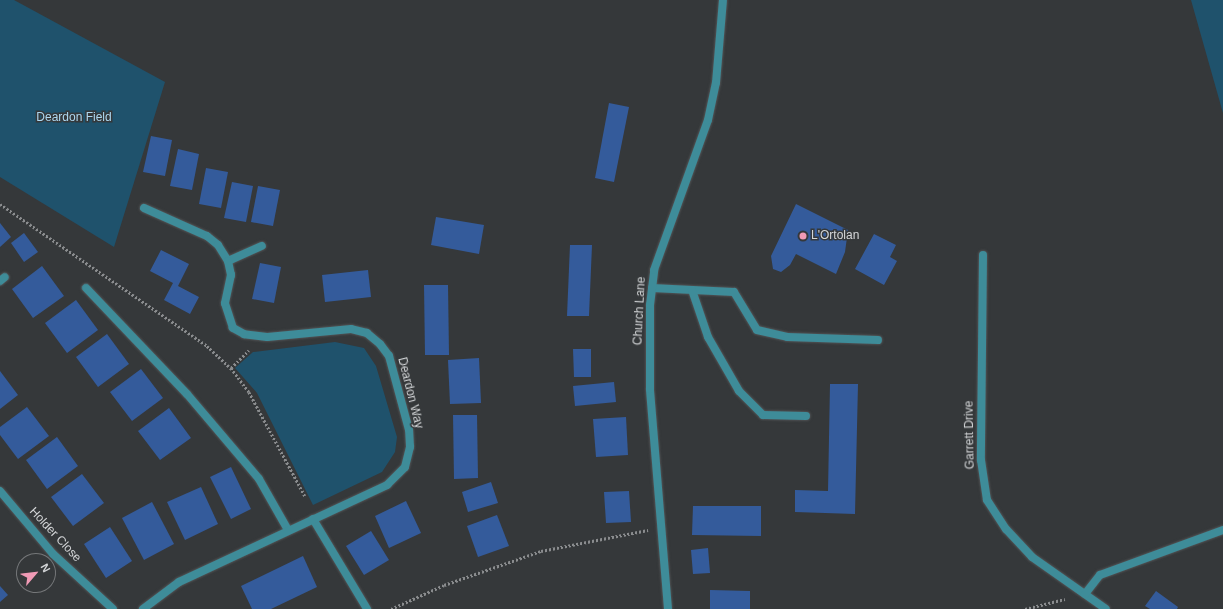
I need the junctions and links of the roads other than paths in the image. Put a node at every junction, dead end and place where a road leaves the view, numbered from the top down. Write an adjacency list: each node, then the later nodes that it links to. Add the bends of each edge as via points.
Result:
1 (723, 0): 7 (street, Church Lane, via 716,83 708,120 654,270)
2 (144, 208): 5 (street, Deardon Way, via 207,236 218,244)
3 (262, 246): 5 (street)
4 (983, 255): 15 (street, Garrett Drive, via 981,460 986,500 1006,529 1032,557)
5 (228, 261): 12 (street, Deardon Way, via 231,275 225,303 233,328 253,337 351,329 367,333 389,356 409,430 410,447 405,467 387,485)
6 (86, 288): 13 (street, via 187,394 259,479)
7 (652, 288): 8 (street); 19 (street, Church Lane, via 650,388)
8 (692, 290): 9 (street, via 734,292 757,330 787,337); 10 (street, via 708,337 739,391 763,415)
9 (878, 340)
10 (806, 416)
11 (0, 491): 16 (street, Holder Close, via 53,554)
12 (313, 519): 13 (street, Deardon Way); 18 (street)
13 (288, 530): 17 (street, Deardon Way, via 179,582)
14 (1223, 530): 15 (street, via 1100,575)
15 (1085, 594): 20 (street, Garrett Drive)
16 (113, 609)
17 (143, 609)
18 (367, 609)
19 (668, 609)
20 (1106, 609)

